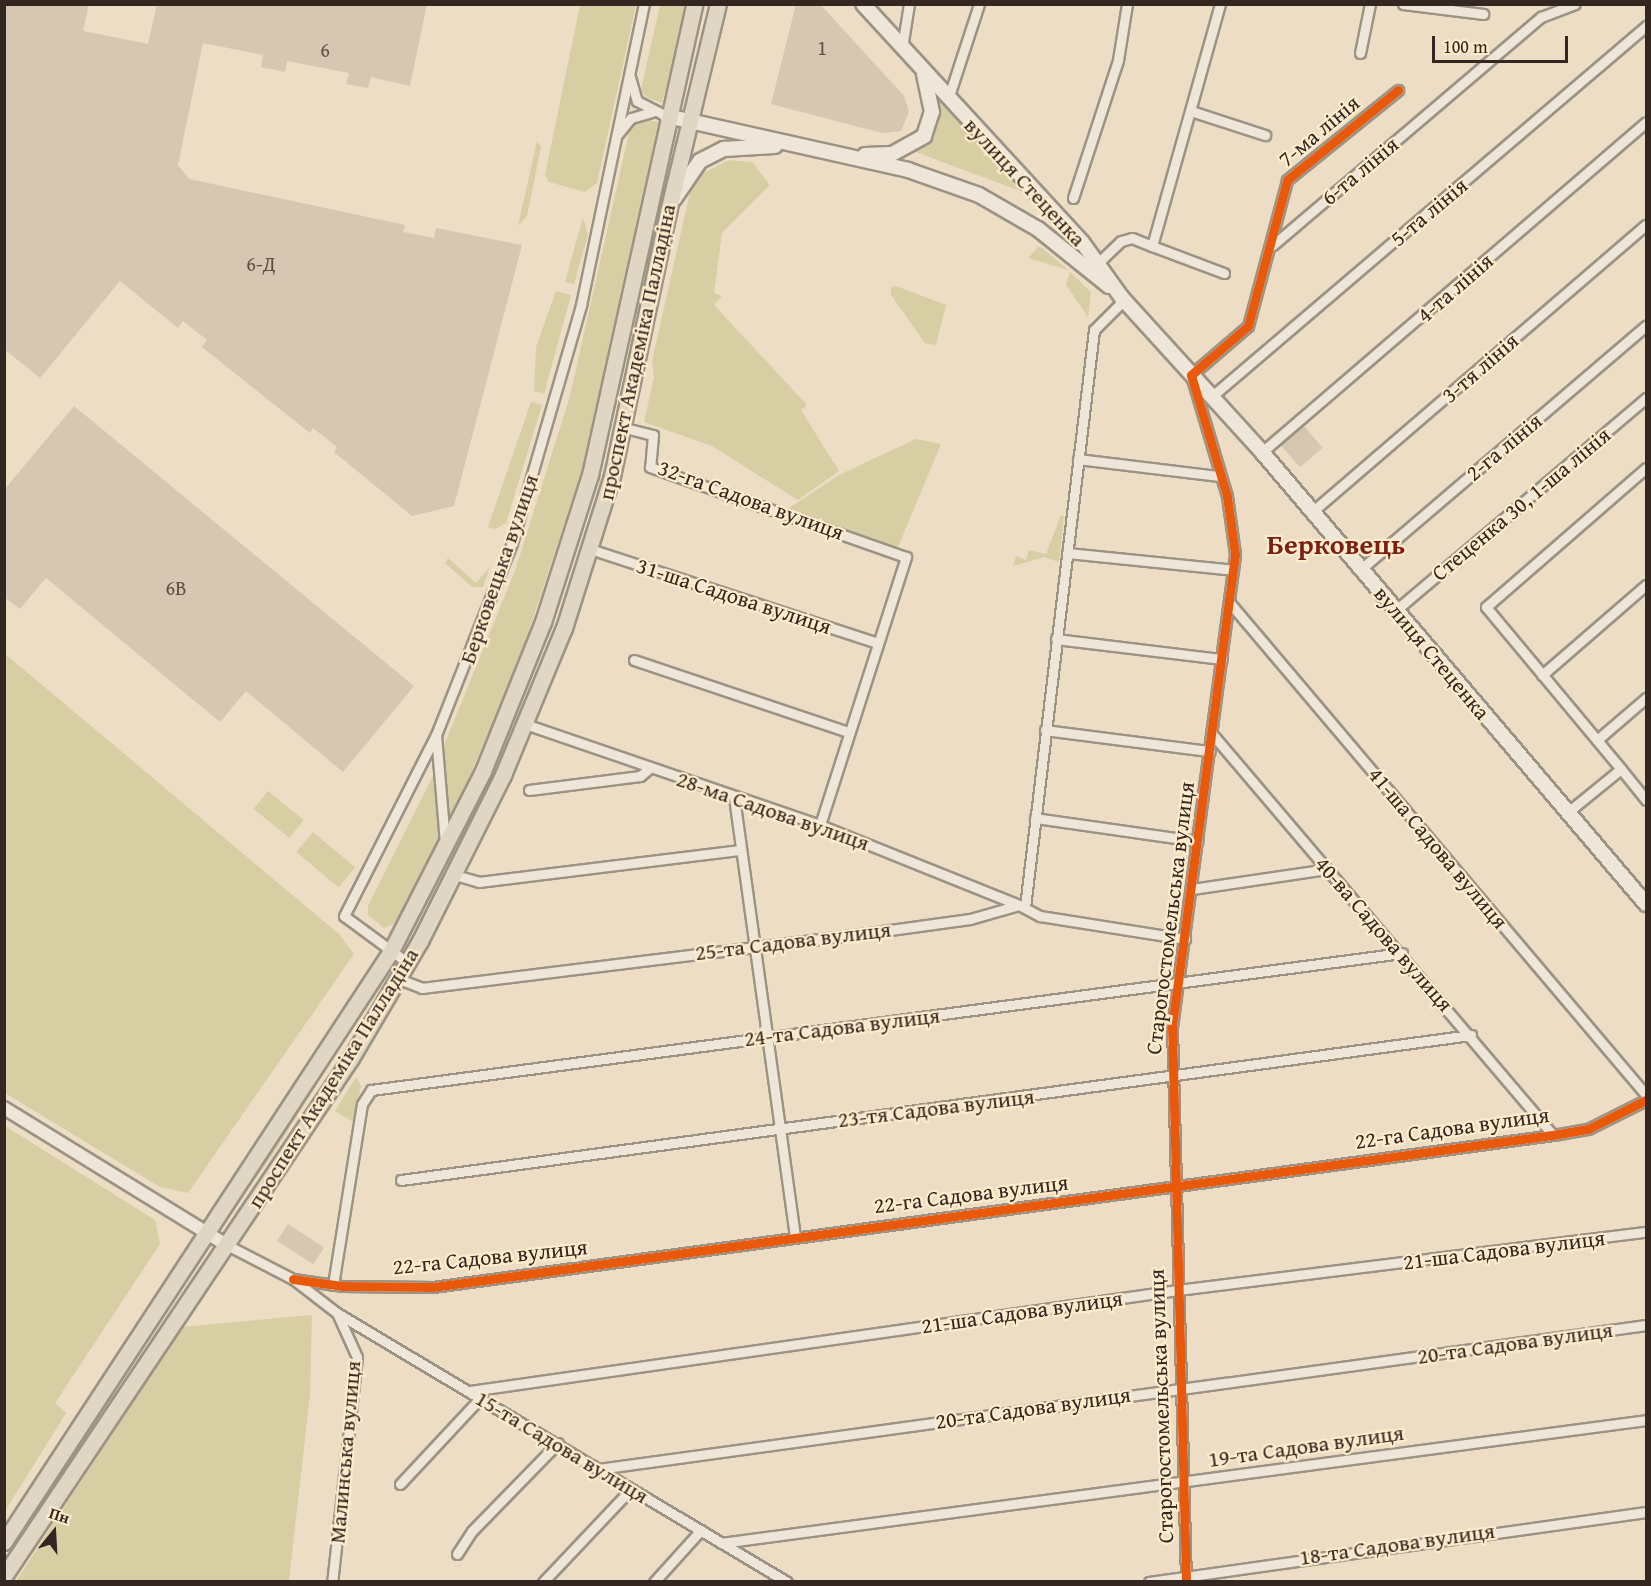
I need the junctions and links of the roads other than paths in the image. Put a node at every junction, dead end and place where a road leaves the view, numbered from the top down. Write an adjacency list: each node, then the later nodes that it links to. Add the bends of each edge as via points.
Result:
1 (644, 4): 16 (street, Берковецька вулиця)
2 (694, 4): 22 (highway, проспект Академіка Палладіна)
3 (718, 4): 23 (highway, проспект Академіка Палладіна)
4 (863, 4): 14 (main road, вулиця Стеценка)
5 (909, 4): 14 (street)
6 (979, 4): 19 (street)
7 (1127, 4): 29 (street, via 1118,60)
8 (1220, 4): 20 (street)
9 (1370, 4): 15 (street)
10 (1403, 4): 12 (street)
11 (1575, 4): 32 (street, 6-та лінія, via 1541,17)
12 (1483, 14)
13 (1647, 26): 39 (street, 5-та лінія)
14 (902, 48): 17 (main road, вулиця Стеценка)
15 (1360, 53)
16 (629, 65): 21 (street, Берковецька вулиця, via 633,94); 26 (street, Берковецька вулиця)
17 (924, 73): 19 (main road, вулиця Стеценка); 28 (main road, via 932,112 924,136 892,153)
18 (1398, 90): 32 (street, 7-ма лінія, via 1287,180)
19 (948, 99): 34 (main road, вулиця Стеценка)
20 (1191, 111): 25 (street); 33 (street)
21 (652, 112): 22 (street); 26 (street, Берковецька вулиця, via 626,122)
22 (667, 116): 23 (main road); 76 (highway, проспект Академіка Палладіна, via 602,425 569,546 503,723)
23 (689, 121): 27 (main road); 30 (highway, проспект Академіка Палладіна)
24 (1647, 122): 42 (street, 4-та лінія)
25 (1265, 135)
26 (612, 146): 63 (street, Берковецька вулиця, via 581,305 512,543)
27 (803, 146): 28 (main road); 30 (main road, via 724,149 691,169)
28 (848, 156): 36 (main road, вулиця Стеценка, via 979,195 1053,240)
29 (1073, 198)
30 (668, 212): 41 (highway, проспект Академіка Палладіна)
31 (1647, 225): 46 (street, 3-тя лінія)
32 (1273, 245): 38 (street, via 1248,326)
33 (1152, 246): 34 (street, via 1132,238 1121,241); 35 (street)
34 (1099, 262): 36 (main road, вулиця Стеценка)
35 (1224, 273)
36 (1122, 298): 38 (main road, вулиця Стеценка); 43 (street, via 1094,330)
37 (1647, 326): 49 (street, 2-га лінія)
38 (1191, 375): 39 (main road, вулиця Стеценка); 45 (street, Старогостомельська вулиця)
39 (1211, 398): 42 (main road, вулиця Стеценка)
40 (1647, 398): 53 (street, Стеценка 30, 1-ша лінія)
41 (625, 428): 47 (highway, проспект Академіка Палладіна); 55 (street, 32-га Садова вулиця, via 653,435 650,466 906,557)
42 (1262, 452): 46 (main road, вулиця Стеценка)
43 (1078, 459): 45 (street); 48 (street)
44 (1647, 468): 58 (street, via 1487,605 1487,611)
45 (1219, 476): 50 (street, Старогостомельська вулиця, via 1233,523)
46 (1313, 512): 49 (main road, вулиця Стеценка)
47 (590, 549): 55 (street, 31-ша Садова вулиця); 60 (highway, проспект Академіка Палладіна)
48 (1067, 553): 50 (street); 54 (street)
49 (1361, 569): 53 (main road, вулиця Стеценка)
50 (1233, 570): 52 (street, Старогостомельська вулиця)
51 (1647, 585): 58 (street)
52 (1229, 602): 56 (street, Старогостомельська вулиця); 93 (street, 41-ша Садова вулиця)
53 (1396, 610): 72 (main road, вулиця Стеценка)
54 (1056, 639): 56 (street); 61 (street)
55 (878, 643): 62 (street)
56 (1222, 659): 64 (street, Старогостомельська вулиця)
57 (634, 660): 62 (street)
58 (1542, 675): 65 (street)
59 (1647, 698): 65 (street)
60 (525, 724): 67 (street, 28-ма Садова вулиця); 79 (highway, проспект Академіка Палладіна)
61 (1045, 730): 66 (street); 73 (street)
62 (848, 732): 74 (street)
63 (436, 735): 76 (street); 85 (street, Берковецька вулиця, via 344,916)
64 (1213, 735): 66 (street, Старогостомельська вулиця); 78 (street, 40-ва Садова вулиця)
65 (1597, 740): 68 (street)
66 (1210, 751): 75 (street, Старогостомельська вулиця)
67 (650, 768): 69 (street, via 640,776); 70 (street, 28-ма Садова вулиця)
68 (1621, 769): 71 (street); 72 (street)
69 (530, 790)
70 (734, 797): 74 (street, 28-ма Садова вулиця); 77 (street)
71 (1647, 800)
72 (1568, 812): 81 (main road, вулиця Стеценка)
73 (1035, 818): 75 (street); 82 (street)
74 (820, 825): 82 (street, 28-ма Садова вулиця)
75 (1197, 841): 80 (street, Старогостомельська вулиця)
76 (446, 847): 85 (highway, проспект Академіка Палладіна)
77 (740, 850): 79 (street, via 479,882); 84 (street)
78 (1327, 869): 80 (street); 86 (street, 40-ва Садова вулиця)
79 (455, 875): 87 (highway, проспект Академіка Палладіна)
80 (1192, 889): 83 (street, Старогостомельська вулиця)
81 (1647, 904)
82 (1022, 906): 83 (street, via 1058,919); 84 (street, 25-та Садова вулиця, via 970,919)
83 (1185, 939): 89 (street, Старогостомельська вулиця)
84 (753, 945): 88 (street, 25-та Садова вулиця, via 422,988); 91 (street)
85 (391, 951): 87 (street); 100 (highway, проспект Академіка Палладіна)
86 (1402, 953): 89 (street, 24-та Садова вулиця); 90 (street, 40-ва Садова вулиця)
87 (408, 963): 88 (highway, проспект Академіка Палладіна)
88 (399, 980): 103 (highway, проспект Академіка Палладіна)
89 (1177, 983): 91 (street, 24-та Садова вулиця); 92 (street, Старогостомельська вулиця)
90 (1471, 1035): 92 (street, 23-тя Садова вулиця); 97 (street, 40-ва Садова вулиця)
91 (765, 1036): 96 (street); 105 (street, 24-та Садова вулиця, via 371,1090 362,1104)
92 (1171, 1077): 96 (street, 23-тя Садова вулиця); 99 (street, Старогостомельська вулиця)
93 (1647, 1095)
94 (1647, 1100): 97 (street, 22-га Садова вулиця, via 1588,1129)
95 (4, 1108): 100 (street)
96 (781, 1128): 98 (street, 23-тя Садова вулиця); 102 (street)
97 (1553, 1135): 99 (street, 22-га Садова вулиця)
98 (401, 1180)
99 (1174, 1186): 102 (street, 22-га Садова вулиця); 106 (street, Старогостомельська вулиця)
100 (204, 1232): 103 (street); 120 (highway, проспект Академіка Палладіна)
101 (1647, 1232): 106 (street, 21-ша Садова вулиця)
102 (795, 1236): 105 (street, 22-га Садова вулиця, via 433,1287)
103 (227, 1245): 104 (street, Малинська вулиця); 123 (highway, проспект Академіка Палладіна)
104 (293, 1279): 105 (street, 22-га Садова вулиця); 107 (street, Малинська вулиця)
105 (333, 1285)
106 (1178, 1290): 109 (street, Старогостомельська вулиця); 110 (street, 21-ша Садова вулиця)
107 (337, 1313): 110 (street, 15-та Садова вулиця); 126 (street, Малинська вулиця, via 357,1357)
108 (1647, 1324): 109 (street, 20-та Садова вулиця)
109 (1180, 1388): 114 (street, 20-та Садова вулиця); 115 (street, Старогостомельська вулиця)
110 (470, 1390): 111 (street, 15-та Садова вулиця)
111 (481, 1397): 113 (street, 15-та Садова вулиця); 116 (street)
112 (1647, 1420): 115 (street, 19-та Садова вулиця)
113 (558, 1443): 114 (street, 15-та Садова вулиця); 122 (street, via 472,1531)
114 (598, 1469): 117 (street, 15-та Садова вулиця)
115 (1183, 1483): 121 (street, 19-та Садова вулиця); 124 (street, Старогостомельська вулиця)
116 (400, 1484)
117 (631, 1489): 119 (street, 15-та Садова вулиця); 127 (street)
118 (1647, 1512): 124 (street, 18-та Садова вулиця)
119 (701, 1530): 121 (street, 15-та Садова вулиця); 128 (street)
120 (4, 1542)
121 (722, 1543): 125 (street, 15-та Садова вулиця)
122 (457, 1554)
123 (4, 1576)
124 (1186, 1579): 129 (street, 18-та Садова вулиця)
125 (780, 1580)
126 (332, 1581)
127 (543, 1581)
128 (654, 1581)
129 (1149, 1581)

